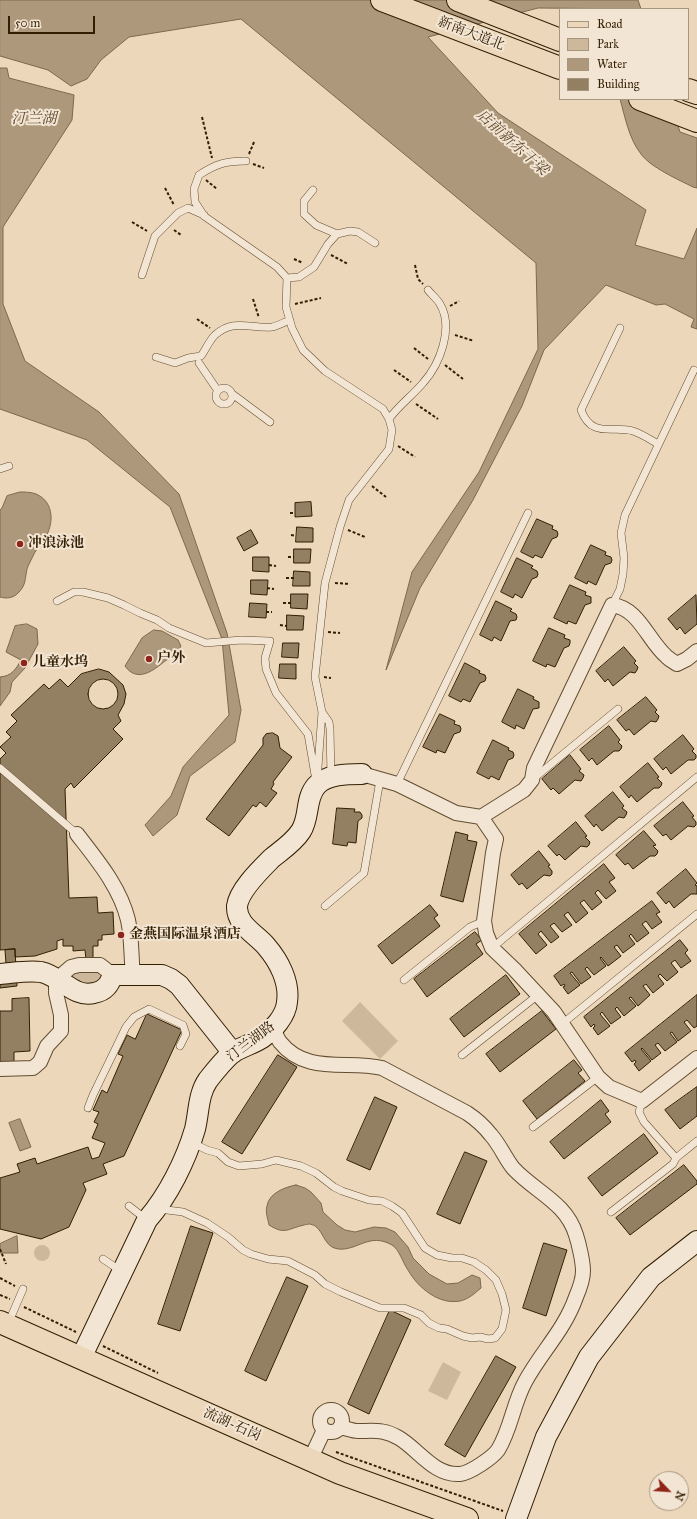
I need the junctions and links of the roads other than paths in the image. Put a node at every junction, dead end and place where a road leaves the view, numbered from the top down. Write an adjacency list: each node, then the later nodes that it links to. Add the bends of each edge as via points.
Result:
1 (461, 1): 3 (main road, 新南大道北)
2 (390, 3): 4 (main road, 新南大道北)
3 (559, 40)
4 (559, 68)
5 (647, 101): 6 (main road)
6 (697, 121)
7 (246, 161): 9 (lane, via 228,161 214,165 199,175 194,189)
8 (314, 190): 12 (lane, via 304,201 304,214 316,224)
9 (194, 202): 10 (lane); 11 (lane)
10 (188, 208): 11 (lane); 14 (lane, via 178,213 155,236)
11 (204, 216): 15 (lane, via 276,267)
12 (337, 234): 13 (lane, via 358,232); 15 (lane, via 323,250 314,267 299,277)
13 (375, 242)
14 (142, 274)
15 (287, 278): 17 (lane, via 286,307)
16 (428, 290): 26 (lane, via 440,304 446,332 432,372)
17 (290, 320): 19 (lane, via 274,327 242,324 231,326 213,337); 27 (lane, via 303,350 325,371)
18 (620, 328): 30 (lane, via 581,410 585,420 593,426 604,430 634,431)
19 (201, 356): 21 (lane); 22 (lane)
20 (156, 357): 21 (lane, via 175,362)
21 (188, 358): 22 (lane)
22 (199, 363): 24 (lane)
23 (694, 370): 30 (lane)
24 (218, 391): 25 (lane, via 226,388); 25 (lane, via 216,398 223,404 230,401)
25 (231, 394): 29 (lane)
26 (397, 408): 27 (lane); 28 (lane)
27 (383, 409): 28 (lane)
28 (389, 419): 38 (lane, via 392,430 389,449 349,500 325,583 315,677)
29 (270, 422)
30 (658, 444): 35 (lane, via 625,515 621,533 623,574 620,589)
31 (8, 466): 32 (lane)
32 (0, 470)
33 (528, 513): 44 (lane)
34 (57, 601): 43 (lane, via 74,592 108,598 206,643 270,641 265,658 266,669 276,693 308,734)
35 (612, 605): 36 (street, via 620,606 636,618 667,657 677,664); 42 (street, via 534,768)
36 (697, 651)
37 (618, 709): 42 (lane)
38 (322, 712): 43 (lane); 43 (lane, via 329,722 330,729)
39 (0, 768): 46 (lane)
40 (371, 777): 43 (street, via 346,774); 44 (street); 47 (lane, via 364,873)
41 (697, 777): 50 (lane)
42 (532, 780): 45 (street, via 524,790)
43 (324, 781): 58 (street, 汀兰湖路, via 309,798 301,831 252,879 237,906 239,917 245,927 266,945 281,968 288,1002 282,1017)
44 (397, 784): 45 (street, via 456,813)
45 (482, 817): 49 (street, via 496,839)
46 (77, 834): 53 (street, via 103,868 123,904 128,922)
47 (325, 906)
48 (697, 914): 57 (lane)
49 (484, 921): 50 (street); 55 (lane, via 470,927)
50 (492, 948): 56 (street)
51 (0, 974): 54 (street, via 40,972)
52 (113, 975): 53 (street); 54 (street, via 100,965 79,964 71,967); 54 (street, via 107,988 89,994 75,991)
53 (133, 975): 60 (street, via 162,975 180,985)
54 (59, 979): 63 (street, via 56,993 61,1015 61,1031 47,1046 40,1062 33,1068)
55 (404, 980)
56 (538, 995): 57 (street); 61 (lane)
57 (562, 1024): 64 (street)
58 (274, 1027): 60 (street, 汀兰湖路, via 261,1038); 80 (street, via 279,1041 291,1053 307,1062 382,1068 476,1120 492,1136 513,1168 557,1204 569,1218 576,1236 583,1271 576,1298 562,1329 525,1382 497,1451 469,1472 459,1474 433,1466 410,1445 384,1431 357,1431)
59 (180, 1046): 66 (lane, via 186,1034 182,1026 149,1009 134,1017 126,1027)
60 (233, 1053): 69 (street, 汀兰湖路, via 206,1082)
61 (462, 1055)
62 (697, 1058): 65 (street)
63 (0, 1070)
64 (598, 1077): 65 (street, via 609,1087); 67 (lane)
65 (642, 1101): 70 (lane, via 639,1112 644,1122)
66 (88, 1108)
67 (533, 1127)
68 (697, 1141): 70 (lane)
69 (191, 1142): 73 (street, 汀兰湖路, via 171,1184); 73 (lane, via 218,1153 228,1162 239,1166 276,1160 301,1166 342,1191 392,1206 402,1214 425,1248 437,1254 474,1262 496,1280 506,1310 502,1330 495,1338 463,1336 439,1328 421,1315 404,1308 380,1308 341,1292 288,1261 251,1254 207,1223 183,1212)
70 (676, 1158): 72 (lane, via 673,1164)
71 (129, 1206): 73 (lane)
72 (611, 1212)
73 (152, 1214): 76 (street, 汀兰湖路)
74 (697, 1241): 83 (street, via 651,1277 589,1358 546,1437)
75 (103, 1259): 76 (lane)
76 (123, 1271): 79 (street, 汀兰湖路)
77 (23, 1289): 78 (lane)
78 (3, 1324): 79 (main road, 流湖-石岗)
79 (86, 1349): 82 (main road, 流湖-石岗)
80 (340, 1427): 81 (street, via 331,1432); 81 (street, via 341,1416 336,1411 329,1410 323,1414 320,1421)
81 (324, 1430): 82 (street)
82 (314, 1452): 84 (main road, 流湖-石岗, via 340,1473)
83 (517, 1518)
84 (467, 1519)

